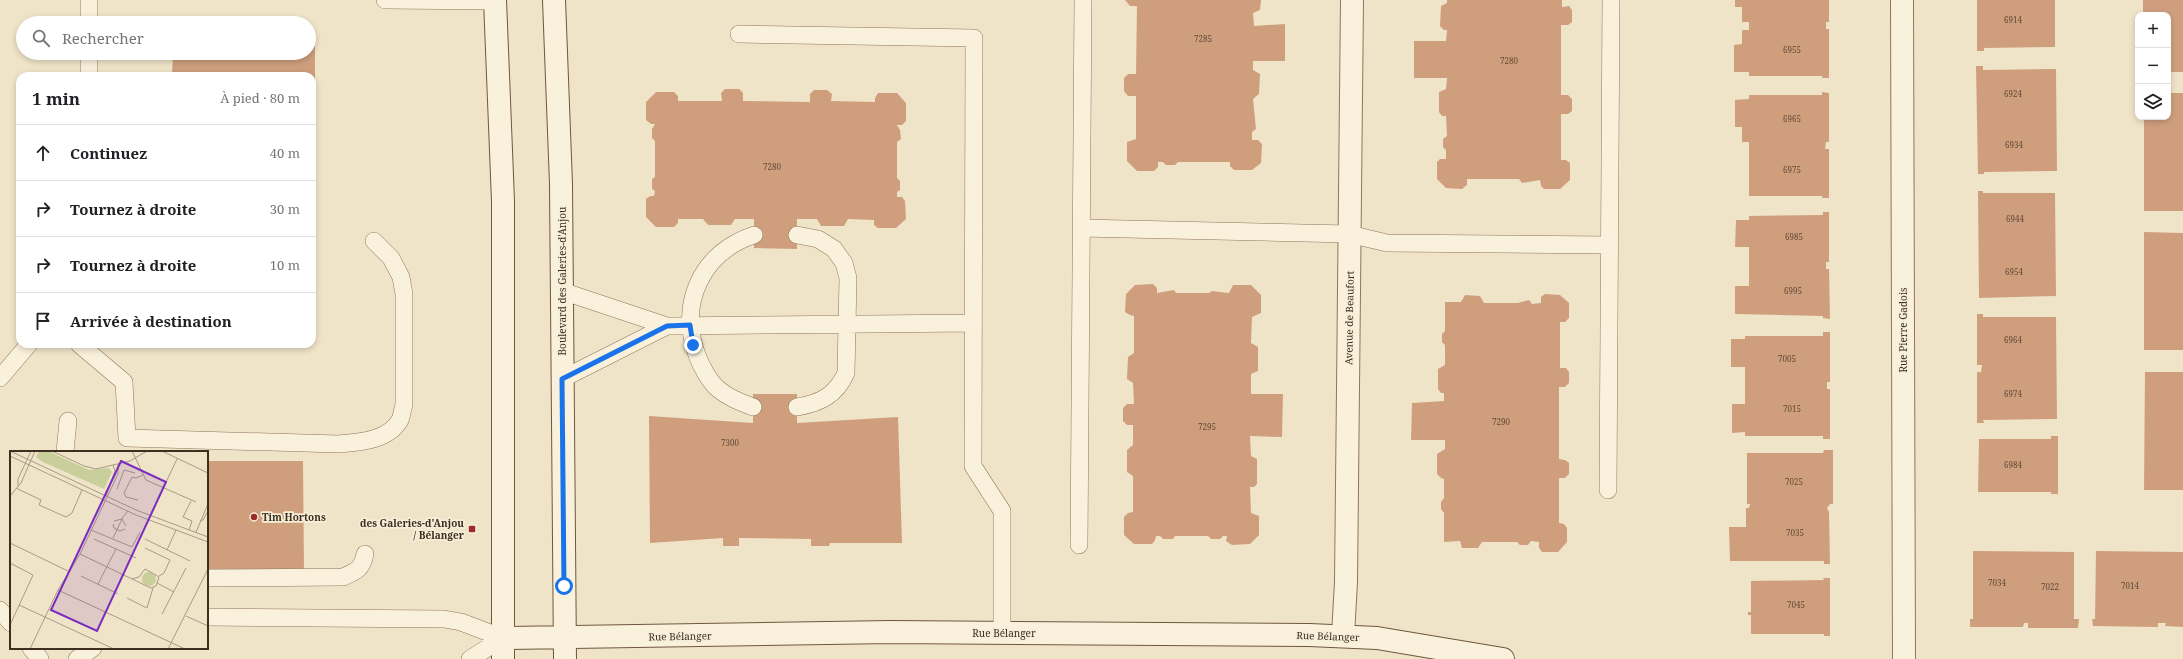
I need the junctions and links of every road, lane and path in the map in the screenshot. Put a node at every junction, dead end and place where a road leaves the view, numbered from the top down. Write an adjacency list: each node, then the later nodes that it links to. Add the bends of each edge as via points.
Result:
1 (89, 0): 9 (lane)
2 (385, 0): 3 (lane)
3 (495, 0): 42 (street, via 503,201)
4 (554, 0): 19 (street, Boulevard des Galeries-d'Anjou)
5 (1083, 0): 13 (lane)
6 (1352, 0): 14 (street, Avenue de Beaufort)
7 (1611, 0): 18 (lane)
8 (1902, 0): 50 (street, Rue Pierre Gadois)
9 (89, 16)
10 (740, 34): 20 (lane, via 974,38)
11 (89, 60): 12 (lane)
12 (88, 72)
13 (1081, 228): 14 (lane); 33 (lane)
14 (1349, 234): 18 (lane, via 1387,243); 40 (street, Avenue de Beaufort, via 1346,582)
15 (754, 235): 22 (lane, via 737,241 720,252 699,279 692,301)
16 (797, 235): 21 (lane, via 818,239 834,249 844,263 848,278)
17 (374, 241): 25 (lane, via 397,267 404,294 404,405 400,420 392,430 379,437 339,444 127,438 124,382)
18 (1609, 245): 32 (lane)
19 (562, 291): 23 (lane); 27 (street, Boulevard des Galeries-d'Anjou)
20 (973, 323): 21 (lane); 39 (lane, via 973,466 1002,512)
21 (847, 324): 22 (lane); 29 (lane, via 846,373 840,386 827,398)
22 (690, 325): 23 (lane); 28 (lane, via 693,345 701,365 716,388 735,401)
23 (667, 326): 27 (lane)
24 (26, 348): 26 (lane)
25 (84, 348)
26 (0, 378)
27 (562, 379): 41 (street, Boulevard des Galeries-d'Anjou)
28 (753, 407)
29 (797, 407)
30 (68, 421): 31 (lane)
31 (65, 451)
32 (1608, 490)
33 (1079, 545)
34 (365, 554): 35 (lane, via 363,566 343,577)
35 (208, 578)
36 (0, 610): 38 (lane)
37 (208, 617): 42 (lane, via 444,619 461,622)
38 (10, 622)
39 (1002, 633): 40 (street, Rue Bélanger); 41 (street, Rue Bélanger, via 891,632)
40 (1343, 635): 49 (street, Rue Bélanger, via 1413,643)
41 (565, 637): 42 (street, Rue Bélanger); 48 (street, Boulevard des Galeries-d'Anjou)
42 (503, 648): 47 (lane)
43 (32, 649): 45 (lane)
44 (92, 649): 46 (lane)
45 (40, 659)
46 (77, 659)
47 (470, 659)
48 (565, 659)
49 (1503, 659)
50 (1904, 659)

